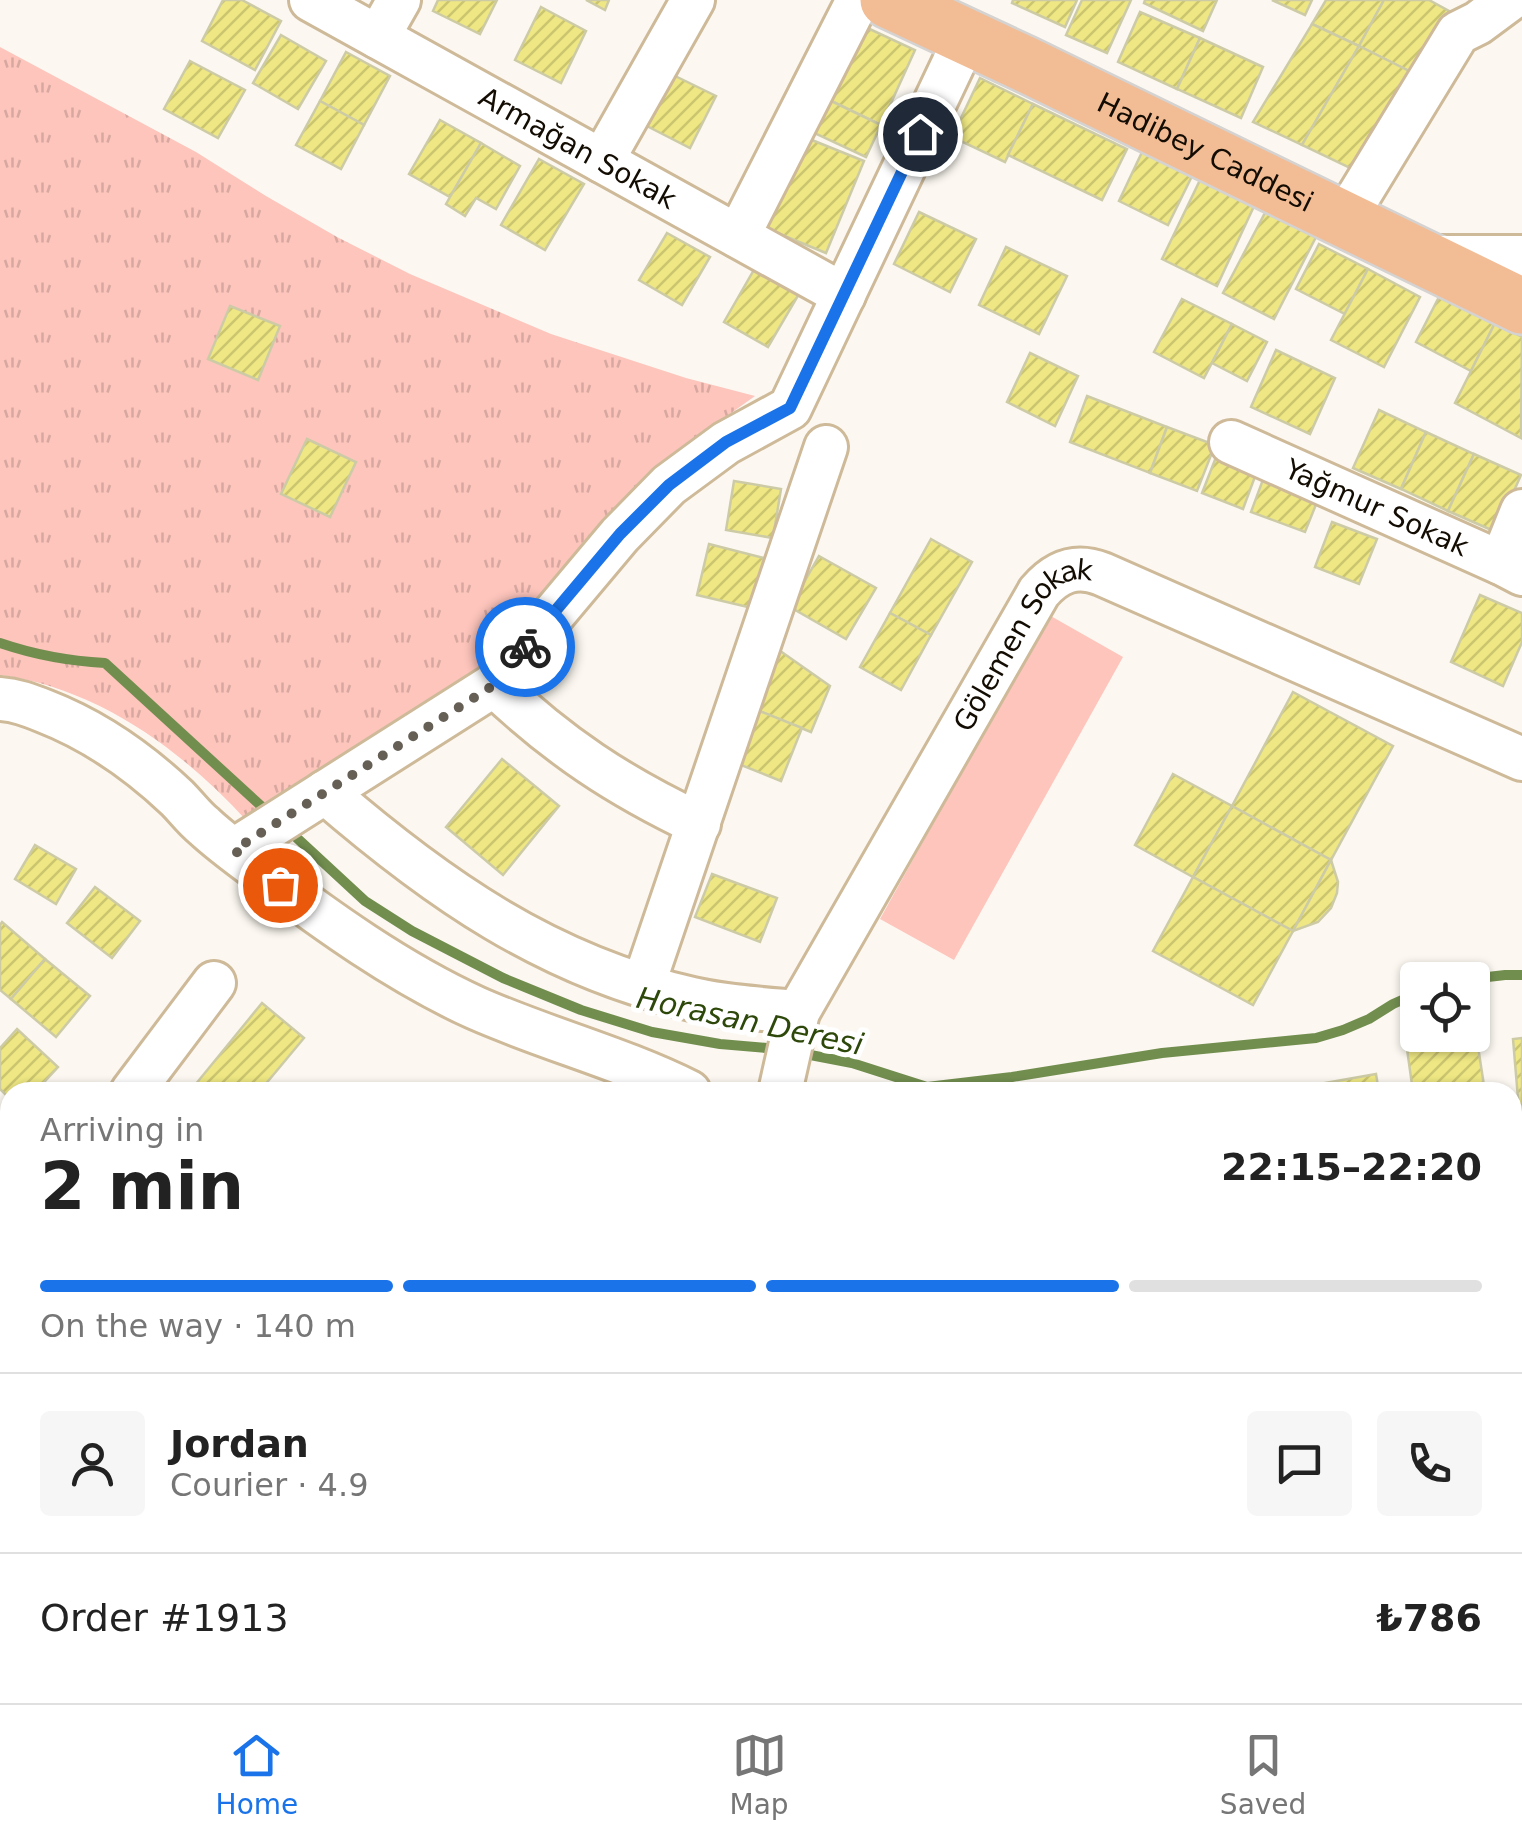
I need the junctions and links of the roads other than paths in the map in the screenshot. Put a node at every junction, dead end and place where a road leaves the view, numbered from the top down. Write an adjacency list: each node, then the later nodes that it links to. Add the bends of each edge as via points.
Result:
1 (311, 0): 7 (street, Armağan Sokak)
2 (399, 0): 7 (street)
3 (693, 0): 9 (street)
4 (858, 0): 11 (street)
5 (888, 0): 8 (main road, Hadibey Caddesi)
6 (1494, 3): 10 (street, via 1458,33)
7 (378, 37): 9 (street, Armağan Sokak)
8 (966, 37): 10 (main road, Hadibey Caddesi); 14 (street)
9 (602, 161): 11 (street, Armağan Sokak)
10 (1344, 220): 12 (main road, Hadibey Caddesi)
11 (738, 236): 14 (street, Armağan Sokak)
12 (1420, 257): 13 (street); 15 (main road, Hadibey Caddesi)
13 (1522, 257)
14 (844, 295): 20 (street, via 790,408 726,442 669,485)
15 (1522, 306)
16 (1231, 442): 19 (street, Yağmur Sokak)
17 (826, 446): 24 (street)
18 (1522, 512): 19 (street)
19 (1511, 569)
20 (494, 685): 23 (street); 24 (street, via 601,772)
21 (0, 699): 25 (street, via 58,716 122,753)
22 (1522, 759): 28 (street, Gölemen Sokak, via 1093,570 1059,573 1039,592)
23 (326, 792): 25 (street); 27 (street, via 484,913 554,952)
24 (698, 824): 27 (street)
25 (234, 850): 30 (street, via 426,982)
26 (214, 983): 29 (street)
27 (644, 986): 28 (street)
28 (798, 1012): 31 (street, Gölemen Sokak)
29 (140, 1082)
30 (666, 1082)
31 (782, 1082)

